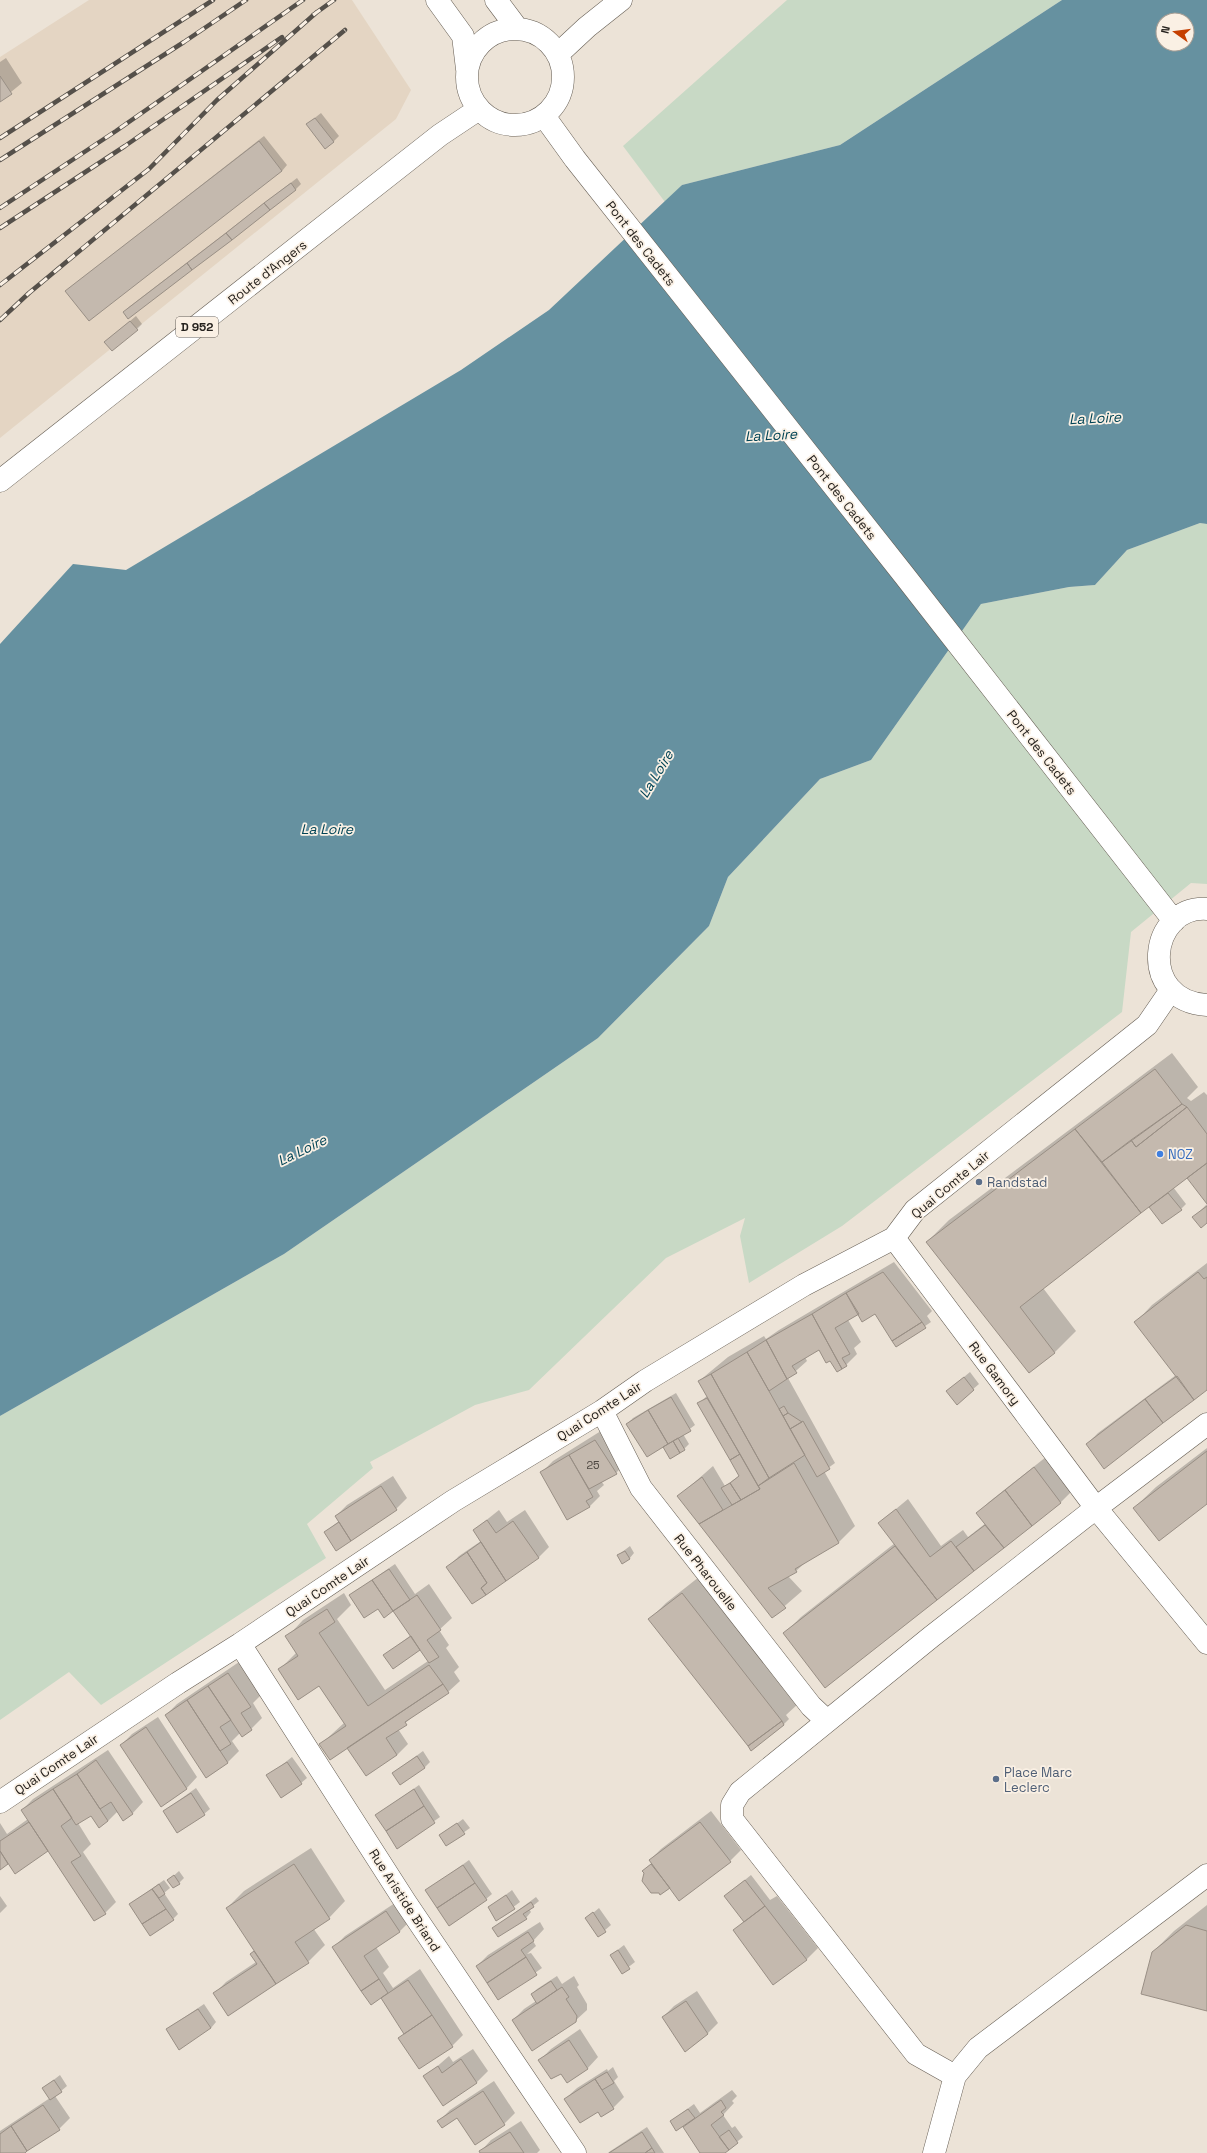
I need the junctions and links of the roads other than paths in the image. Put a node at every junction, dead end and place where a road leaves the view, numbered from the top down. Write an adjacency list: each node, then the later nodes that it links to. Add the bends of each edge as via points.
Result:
1 (437, 0): 6 (street, via 463,36)
2 (496, 0): 4 (street)
3 (621, 0): 5 (street)
4 (517, 28): 5 (street, via 530,30 541,36); 6 (street, via 490,35 472,55)
5 (558, 54): 8 (street, via 564,80 561,94)
6 (467, 69): 7 (street, via 471,97)
7 (479, 109): 8 (street, via 503,124 517,126 532,123); 9 (street, Route d'Angers / D 952, via 440,135)
8 (544, 116): 11 (street, Pont des Cadets, via 575,159)
9 (0, 481)
10 (1207, 909): 11 (street, via 1187,913)
11 (1174, 921): 12 (street, via 1164,933 1159,947 1158,962 1162,977)
12 (1171, 990): 13 (street, via 1183,999); 14 (street, Quai Comte Lair, via 1146,1025 915,1210)
13 (1207, 1005)
14 (894, 1238): 15 (street, Quai Comte Lair, via 804,1285 645,1381); 17 (street, Rue Gamory)
15 (602, 1411): 19 (street, Quai Comte Lair, via 453,1501); 20 (street, Rue Pharouelle, via 641,1488 812,1706)
16 (1207, 1424): 17 (street)
17 (1096, 1508): 18 (street); 20 (street)
18 (1207, 1643)
19 (240, 1644): 21 (street, Quai Comte Lair); 24 (street, Rue Aristide Briand, via 406,1903)
20 (827, 1721): 23 (street, via 740,1792 732,1805 732,1819 916,2054)
21 (0, 1802)
22 (1207, 1875): 23 (street, via 978,2048)
23 (956, 2076): 25 (street)
24 (575, 2153)
25 (934, 2153)

